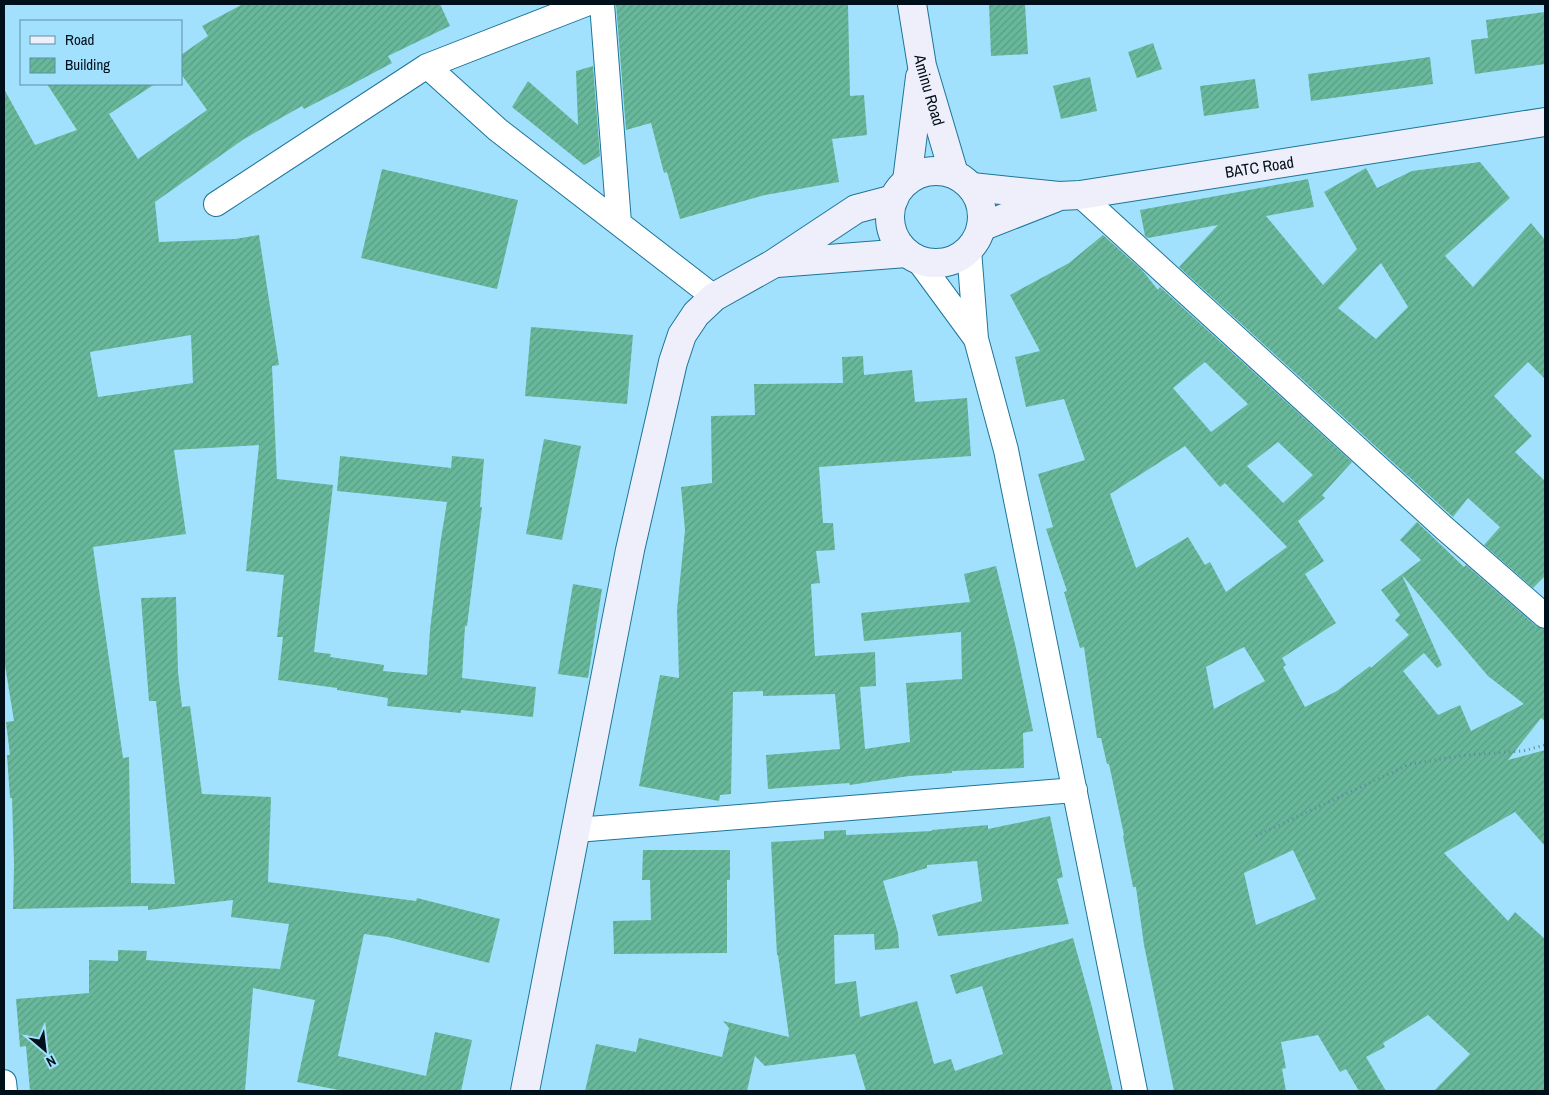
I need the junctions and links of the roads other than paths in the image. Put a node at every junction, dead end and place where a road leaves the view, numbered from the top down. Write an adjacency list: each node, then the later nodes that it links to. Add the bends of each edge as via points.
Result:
1 (586, 4): 4 (street)
2 (602, 4): 11 (street)
3 (912, 4): 5 (street, Aminu Road)
4 (427, 66): 10 (street); 11 (street, via 498,130)
5 (922, 66): 7 (street, Aminu Road); 8 (street)
6 (1545, 122): 9 (street, BATC Road)
7 (963, 181): 8 (street, via 938,171 921,173); 9 (street, BATC Road); 12 (street, via 979,200 982,213)
8 (900, 190): 13 (street, via 890,213 890,228 896,242); 14 (street, via 856,209)
9 (1070, 195): 12 (street); 17 (street)
10 (216, 204)
11 (619, 223): 15 (street)
12 (975, 239): 13 (street, via 958,258 946,263 932,264); 16 (street)
13 (912, 257): 14 (street); 16 (street)
14 (773, 264): 15 (street)
15 (714, 297): 19 (street, via 696,314 682,335 673,362 630,550)
16 (976, 339): 18 (street, via 1006,450)
17 (1545, 616)
18 (1075, 790): 19 (street); 23 (street)
19 (576, 830): 22 (street)
20 (4, 1082): 21 (street)
21 (5, 1091)
22 (525, 1091)
23 (1135, 1091)

